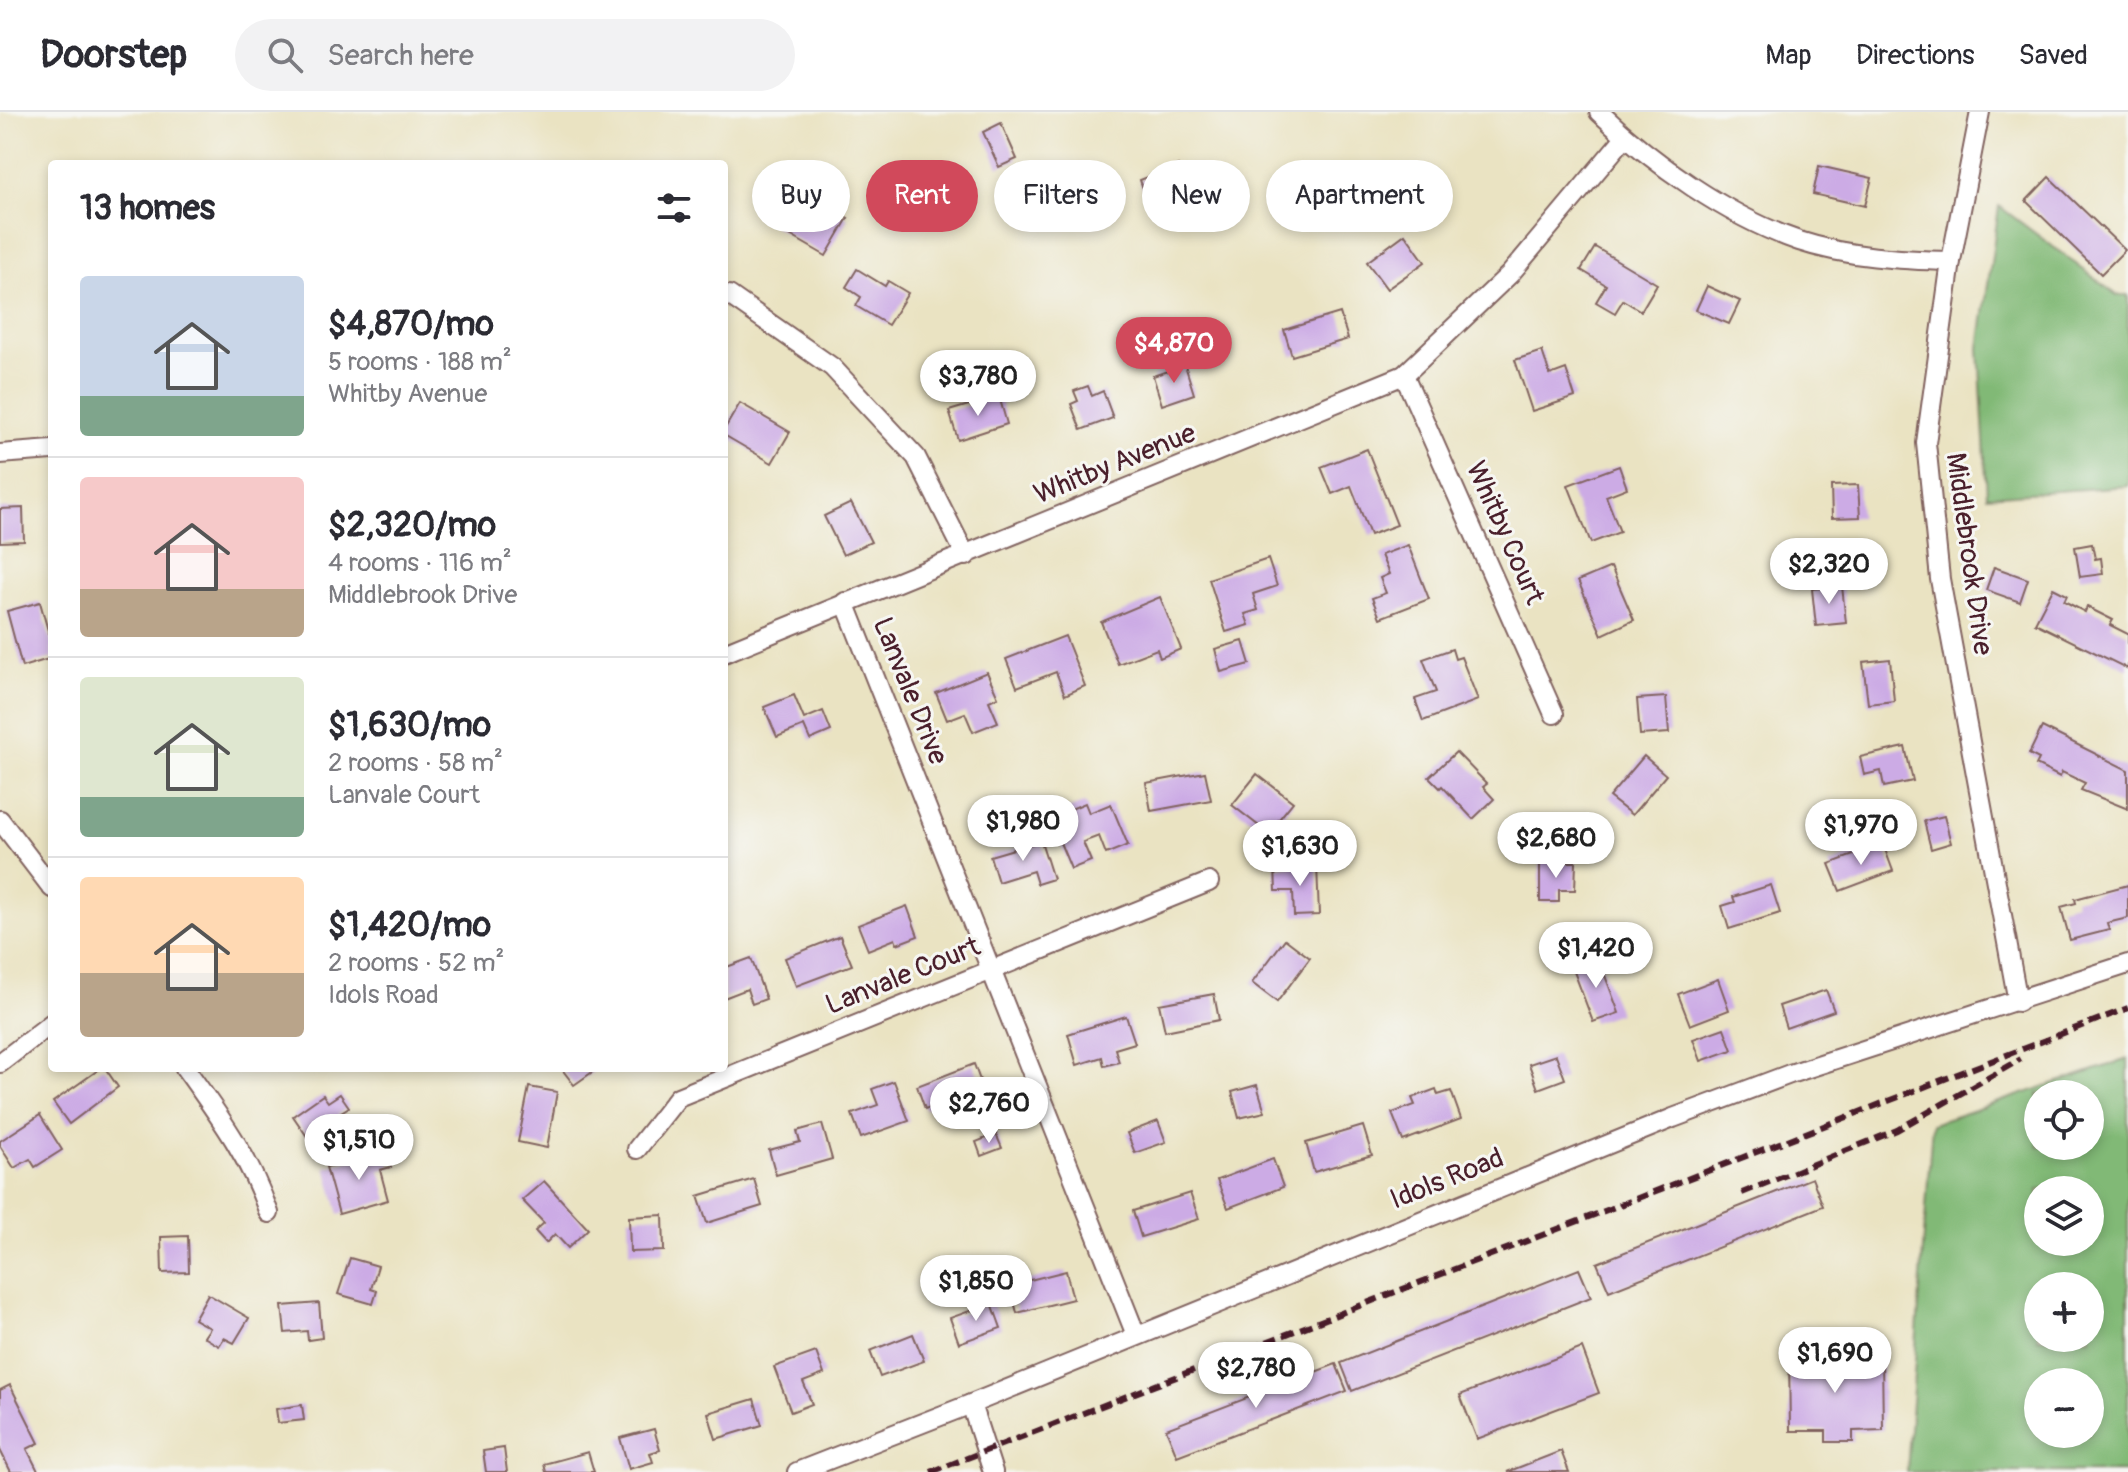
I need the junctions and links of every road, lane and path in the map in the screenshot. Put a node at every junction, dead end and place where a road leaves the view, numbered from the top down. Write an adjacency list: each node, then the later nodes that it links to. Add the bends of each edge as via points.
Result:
1 (1599, 112): 3 (street)
2 (1980, 112): 4 (street, Middlebrook Drive)
3 (1625, 137): 4 (street, via 1722,204 1799,241 1908,261); 6 (street, Whitby Avenue, via 1510,274)
4 (1951, 261): 18 (street, Middlebrook Drive, via 1926,443 1940,579)
5 (729, 295): 9 (street, via 832,367 916,457)
6 (1404, 375): 9 (street, Whitby Avenue); 12 (street, Whitby Court)
7 (48, 450): 8 (street)
8 (0, 454)
9 (966, 556): 10 (street, Whitby Avenue)
10 (845, 602): 11 (street, Whitby Avenue); 17 (street, Lanvale Drive)
11 (728, 651)
12 (1554, 714)
13 (0, 820): 15 (street)
14 (1209, 882): 17 (street, Lanvale Court)
15 (48, 883)
16 (2128, 964): 18 (street, Idols Road)
17 (990, 971): 22 (street, Lanvale Court, via 678,1097); 24 (street, Lanvale Drive)
18 (2018, 1002): 24 (street, Idols Road, via 1790,1074 1673,1118)
19 (48, 1026): 20 (street)
20 (0, 1063)
21 (188, 1072): 23 (street, via 231,1132)
22 (637, 1149)
23 (269, 1213)
24 (1136, 1335): 25 (street, Idols Road)
25 (971, 1404): 26 (street, Idols Road); 27 (street)
26 (797, 1472)
27 (993, 1472)

